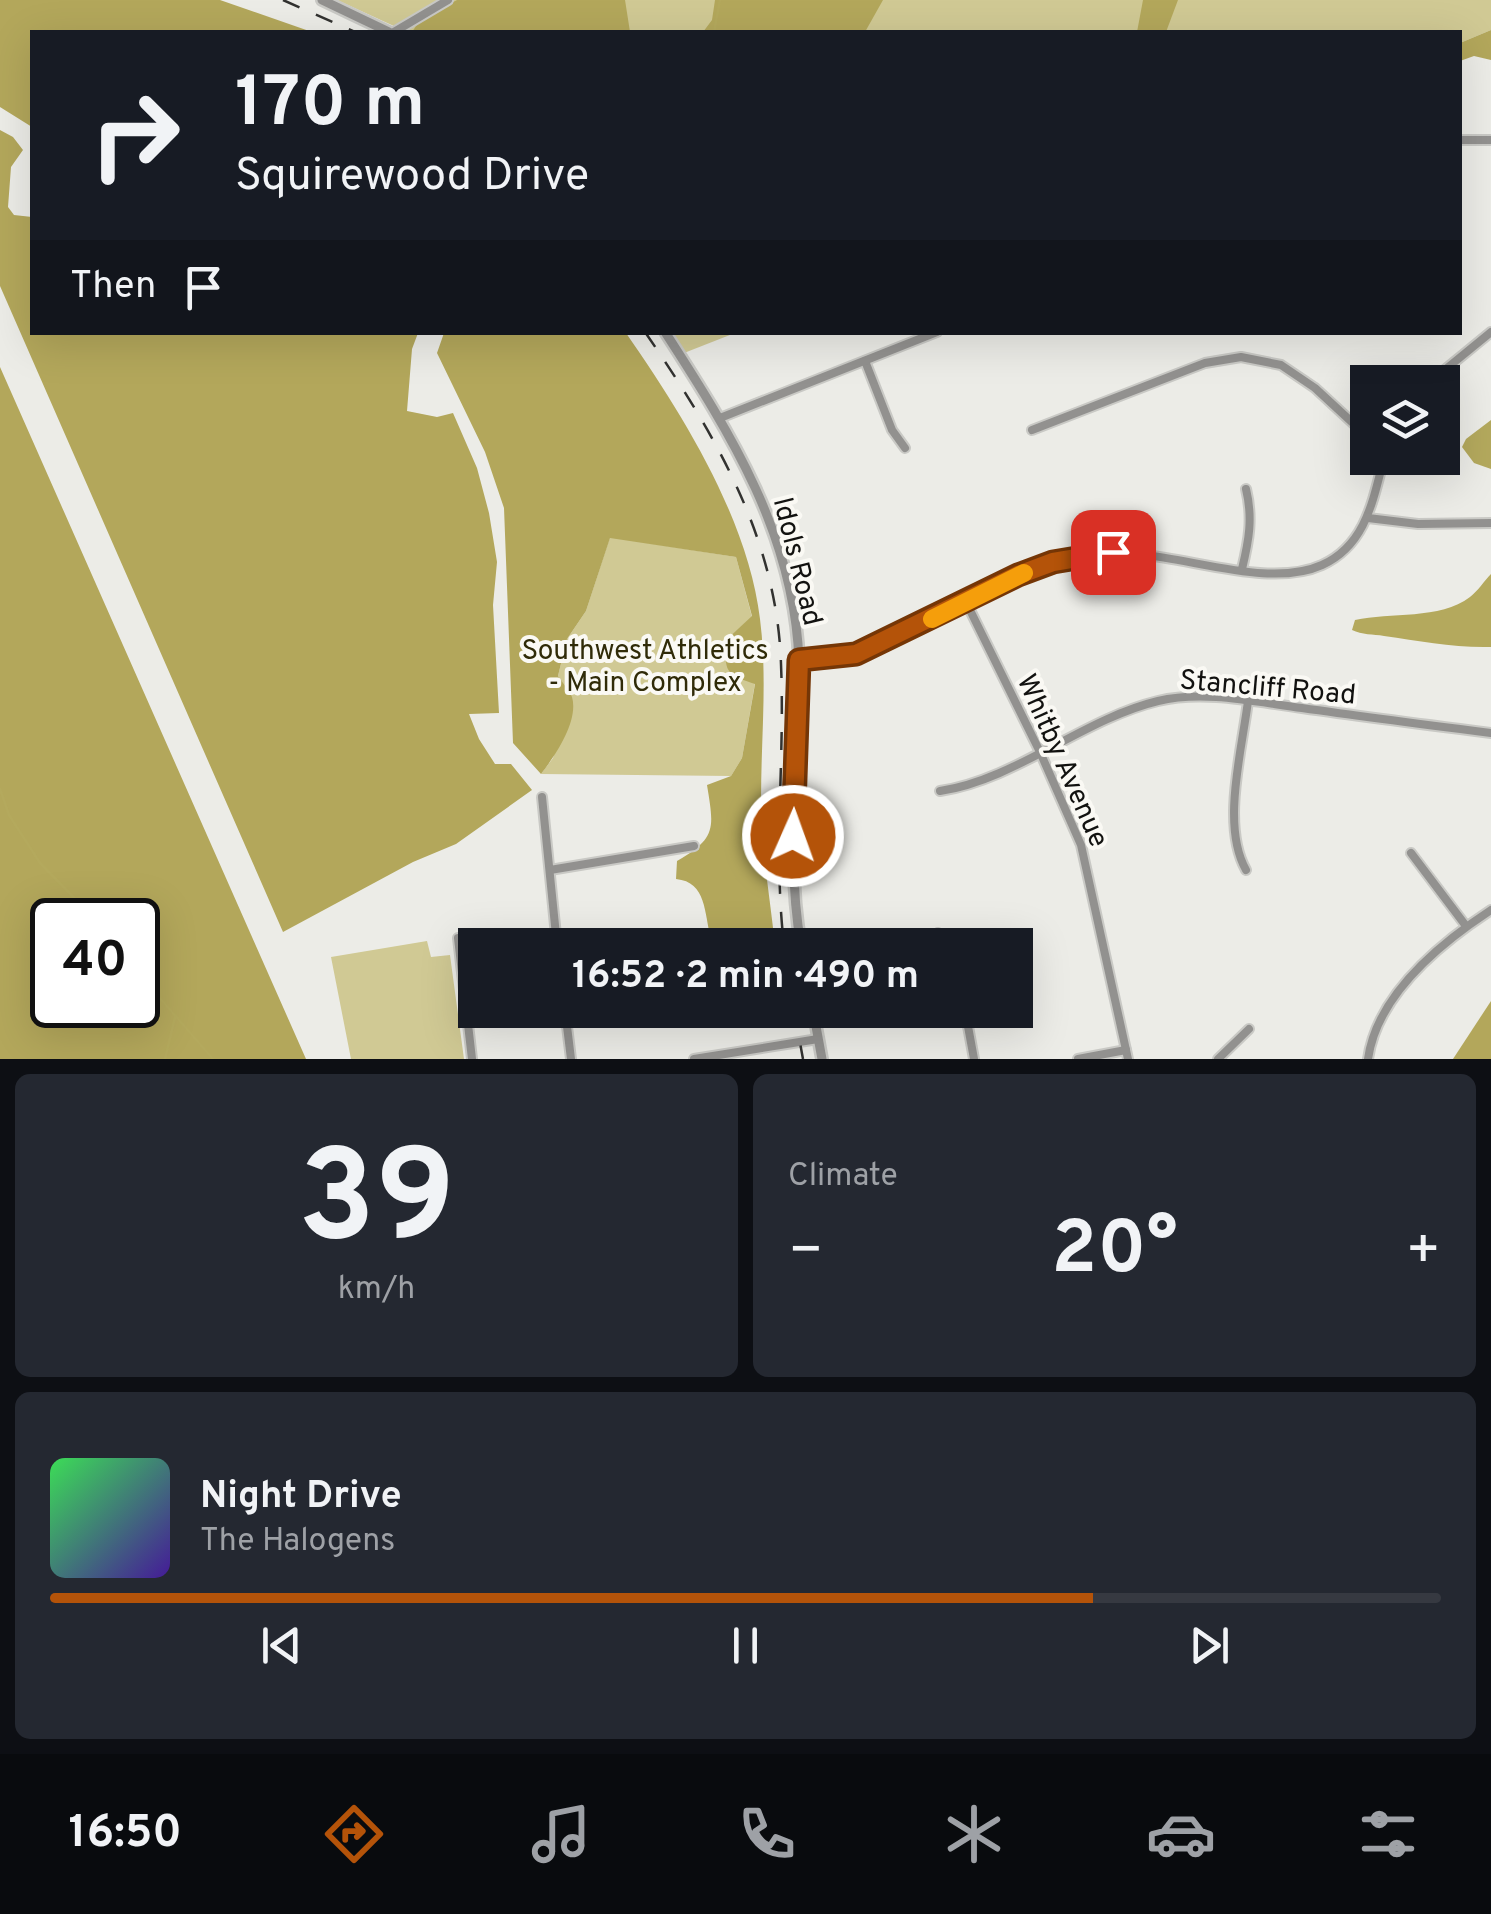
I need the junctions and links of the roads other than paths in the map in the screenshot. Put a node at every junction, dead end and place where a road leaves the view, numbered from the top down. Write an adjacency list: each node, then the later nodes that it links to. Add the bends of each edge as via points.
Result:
1 (322, 0): 3 (street)
2 (448, 0): 4 (street)
3 (388, 30)
4 (396, 30)
5 (1462, 140): 6 (street)
6 (1491, 140)
7 (1491, 332): 11 (street)
8 (667, 335): 12 (street, Idols Road)
9 (929, 335): 10 (street)
10 (865, 361): 12 (street); 15 (street)
11 (1451, 365)
12 (720, 418): 22 (street, Idols Road, via 771,523)
13 (1350, 420): 14 (street, via 1281,365 1242,357 1204,363)
14 (1032, 430)
15 (905, 448)
16 (1379, 475): 18 (street)
17 (1246, 489): 20 (street, via 1251,530)
18 (1368, 518): 19 (street); 20 (street, via 1346,550 1312,569)
19 (1491, 523)
20 (1242, 569): 21 (street, via 1134,551 1093,554 1036,568)
21 (966, 602): 22 (street, via 856,654); 25 (street, Whitby Avenue)
22 (799, 660): 35 (street, Idols Road, via 793,836)
23 (1248, 702): 24 (street, Stancliff Road); 25 (street, Stancliff Road, via 1161,700); 31 (street, via 1233,826)
24 (1491, 733)
25 (1040, 752): 26 (street, Stancliff Road); 42 (street, Whitby Avenue, via 1081,845)
26 (940, 791)
27 (542, 797): 30 (street)
28 (694, 846): 30 (street)
29 (1411, 853): 33 (street)
30 (550, 870): 34 (street)
31 (1246, 870)
32 (1491, 910): 33 (street)
33 (1466, 926): 50 (street, via 1393,996)
34 (555, 928)
35 (800, 928)
36 (468, 1028): 43 (street)
37 (567, 1028): 44 (street)
38 (816, 1028): 41 (street)
39 (968, 1028): 47 (street)
40 (1249, 1029): 49 (street)
41 (818, 1039): 45 (street); 46 (street)
42 (1127, 1054): 48 (street)
43 (472, 1059)
44 (571, 1059)
45 (694, 1059)
46 (822, 1059)
47 (974, 1059)
48 (1078, 1059)
49 (1218, 1059)
50 (1368, 1059)

